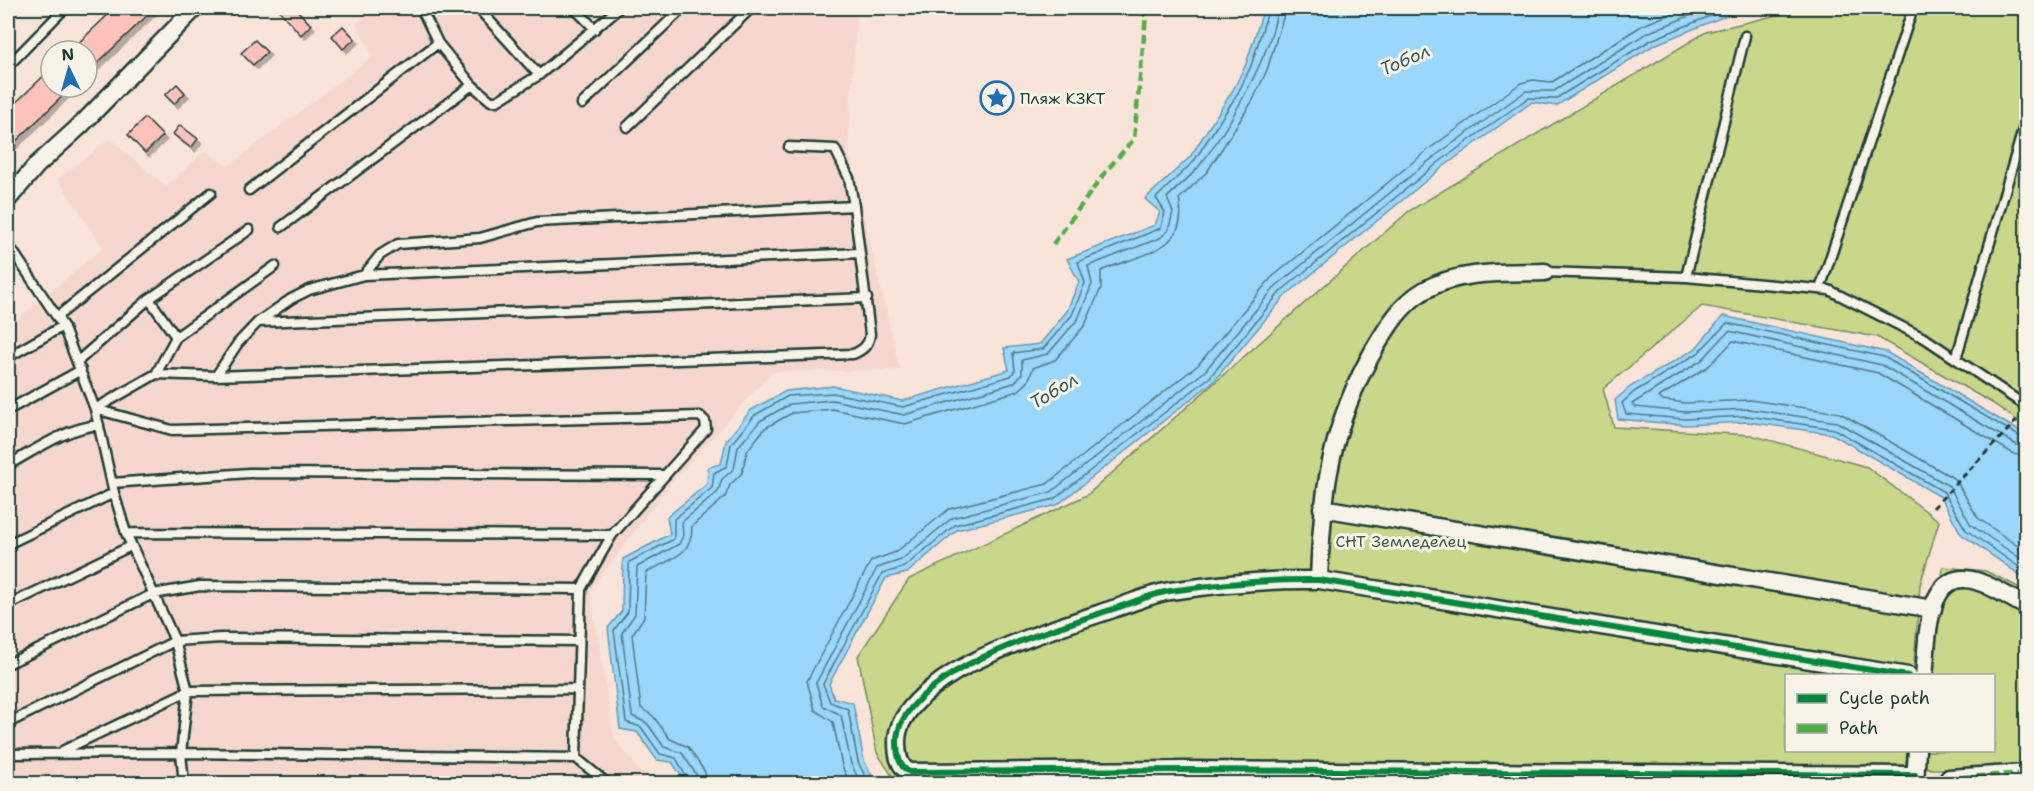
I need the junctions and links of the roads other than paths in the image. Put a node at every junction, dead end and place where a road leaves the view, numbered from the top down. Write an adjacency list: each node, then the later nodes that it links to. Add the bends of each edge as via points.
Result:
1 (65, 8): 13 (lane)
2 (195, 8): 22 (street, via 37,165)
3 (421, 8): 12 (lane)
4 (478, 8): 14 (lane)
5 (574, 8): 10 (lane)
6 (619, 8): 10 (lane)
7 (683, 8): 16 (lane)
8 (743, 8): 18 (lane, via 747,12)
9 (1913, 8): 32 (lane)
10 (595, 29): 14 (lane)
11 (1745, 36): 31 (lane)
12 (438, 43): 15 (lane); 20 (lane)
13 (8, 66)
14 (539, 75): 15 (lane, via 497,101 490,101)
15 (472, 85): 24 (lane)
16 (582, 104)
17 (2026, 119): 40 (lane)
18 (627, 127)
19 (789, 147): 23 (lane, via 835,149 849,178)
20 (249, 190)
21 (211, 193): 35 (lane)
22 (8, 199)
23 (854, 206): 27 (lane); 30 (lane, via 537,222 480,238 398,244 380,255)
24 (281, 227)
25 (249, 230): 34 (lane)
26 (8, 244): 35 (lane)
27 (860, 253): 30 (lane); 33 (lane)
28 (274, 266): 38 (lane)
29 (1545, 272): 31 (lane); 52 (street, via 1457,278 1425,290 1395,315 1350,397 1337,436)
30 (364, 275): 36 (lane, via 309,290)
31 (1686, 278): 32 (lane)
32 (1820, 289): 40 (lane, via 1830,290 1926,339)
33 (867, 298): 36 (lane); 43 (lane, via 870,340 853,354)
34 (149, 299): 38 (lane); 41 (lane)
35 (58, 316): 37 (lane)
36 (258, 322): 43 (lane)
37 (63, 326): 39 (lane); 41 (lane)
38 (176, 337): 42 (lane)
39 (8, 357)
40 (1956, 359): 44 (lane)
41 (79, 366): 45 (lane); 46 (lane)
42 (156, 374): 43 (lane); 45 (lane)
43 (216, 376)
44 (2026, 408)
45 (95, 409): 47 (lane); 49 (lane, via 172,430 700,416 705,429)
46 (8, 410)
47 (99, 425): 48 (lane, via 69,432); 50 (lane)
48 (8, 465)
49 (662, 475): 50 (lane, via 249,473); 54 (lane)
50 (112, 483): 51 (lane)
51 (114, 493): 53 (lane); 55 (lane)
52 (1322, 508): 57 (street); 62 (street)
53 (126, 533): 54 (lane); 56 (lane)
54 (612, 535): 58 (lane)
55 (8, 544)
56 (131, 546): 59 (lane); 60 (lane)
57 (1319, 580): 66 (street); 77 (street, via 1282,579 1167,592 1069,624 969,664 943,681 908,713 899,726 897,738 902,766 910,772)
58 (581, 589): 59 (lane, via 200,586); 64 (lane)
59 (153, 594): 63 (lane); 65 (lane)
60 (8, 605)
61 (2026, 606): 62 (street, via 1979,582 1960,579 1946,584 1936,594)
62 (1932, 609): 67 (street)
63 (176, 641): 64 (lane); 69 (lane); 70 (lane)
64 (579, 641): 68 (lane)
65 (8, 664)
66 (1902, 674)
67 (1924, 674)
68 (578, 688): 69 (lane); 75 (lane)
69 (188, 691): 71 (lane); 73 (lane)
70 (8, 723)
71 (61, 752): 73 (lane); 74 (lane)
72 (1917, 752): 83 (street)
73 (181, 753): 75 (lane); 84 (lane)
74 (8, 754)
75 (576, 758): 85 (lane)
76 (2026, 773): 82 (street)
77 (1186, 777): 78 (street)
78 (1332, 778): 79 (street)
79 (1475, 778): 80 (street)
80 (1620, 778): 81 (street)
81 (1767, 778): 83 (street)
82 (1949, 778)
83 (1915, 779)
84 (184, 783)
85 (608, 783)

